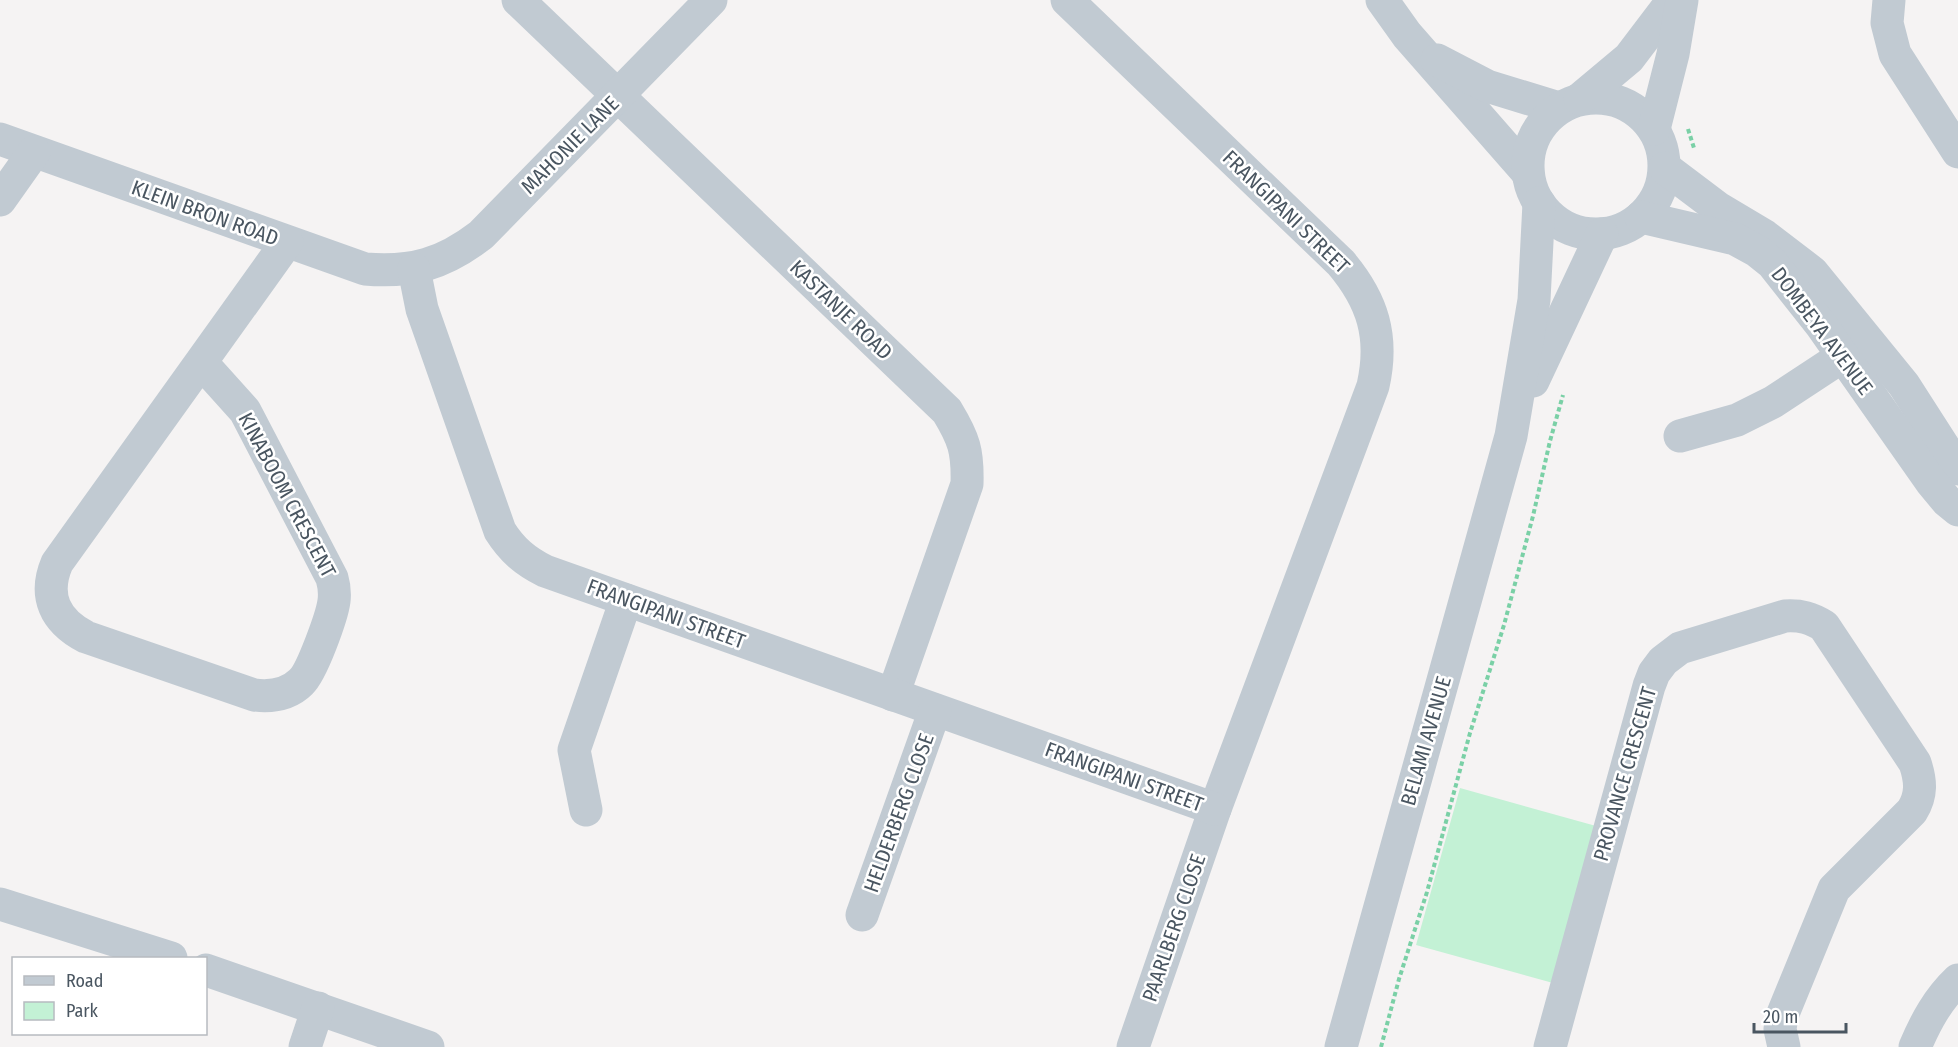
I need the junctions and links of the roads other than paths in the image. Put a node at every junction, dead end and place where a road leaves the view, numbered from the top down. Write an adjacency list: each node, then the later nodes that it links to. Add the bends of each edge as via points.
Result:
1 (518, 0): 9 (street, KASTANJE ROAD)
2 (711, 0): 9 (street, MAHONIE LANE)
3 (1067, 0): 31 (street, FRANGIPANI STREET, via 1341,263 1366,299 1374,322 1378,365 1373,386)
4 (1382, 0): 8 (street)
5 (1673, 0): 10 (street, via 1629,58)
6 (1682, 0): 11 (street)
7 (1889, 0): 14 (street, via 1887,23 1895,54)
8 (1422, 52): 10 (street, via 1487,86); 16 (street)
9 (618, 97): 21 (street, MAHONIE LANE, via 481,235 449,256); 29 (street, KASTANJE ROAD, via 947,411 961,434 968,458 967,484)
10 (1570, 104): 11 (street, via 1597,97 1621,103 1643,116); 16 (street, via 1545,120 1534,136 1528,154)
11 (1654, 129): 15 (street)
12 (0, 139): 13 (street, KLEIN BRON ROAD)
13 (34, 152): 17 (street); 20 (street, KLEIN BRON ROAD)
14 (1958, 152)
15 (1665, 168): 18 (street, via 1658,195); 26 (street, DOMBEYA AVENUE, via 1812,272 1904,385)
16 (1533, 188): 19 (street, via 1551,217 1566,228); 24 (street, BELAMI AVENUE, via 1534,300)
17 (0, 200)
18 (1641, 218): 19 (street, via 1623,229); 22 (street, DOMBEYA AVENUE, via 1735,239 1757,251 1787,281)
19 (1602, 234): 24 (street, BELAMI AVENUE)
20 (287, 242): 21 (street, KLEIN BRON ROAD, via 365,269); 23 (street, KINABOOM CRESCENT)
21 (414, 269): 28 (street, FRANGIPANI STREET, via 422,309 500,531 527,562)
22 (1843, 356): 25 (street, via 1764,407 1737,420); 27 (street, DOMBEYA AVENUE, via 1932,483)
23 (201, 362): 23 (street, KINABOOM CRESCENT, via 57,563 52,574 52,598 63,621 86,637 254,695 278,695 301,683 309,672 334,602 332,578 245,411)
24 (1511, 435): 42 (street, BELAMI AVENUE)
25 (1680, 436)
26 (1958, 469)
27 (1958, 510)
28 (626, 600): 29 (street, FRANGIPANI STREET); 32 (street, via 574,750)
29 (893, 695): 30 (street, FRANGIPANI STREET)
30 (936, 710): 31 (street, FRANGIPANI STREET); 34 (street, HELDERBERG CLOSE)
31 (1215, 809): 41 (street, PAARLBERG CLOSE)
32 (586, 810)
33 (0, 904): 35 (street)
34 (862, 915)
35 (168, 957)
36 (207, 970): 38 (street)
37 (1958, 980): 45 (street, via 1930,1015)
38 (318, 1008): 39 (street); 40 (street)
39 (305, 1047)
40 (428, 1047)
41 (1133, 1047)
42 (1341, 1047)
43 (1550, 1047): 44 (street, PROVANCE CRESCENT, via 1654,673 1680,648 1785,616 1800,616 1824,626 1915,763 1921,786 1912,812 1846,875 1829,898 1782,1016)
44 (1784, 1047)
45 (1916, 1047)

